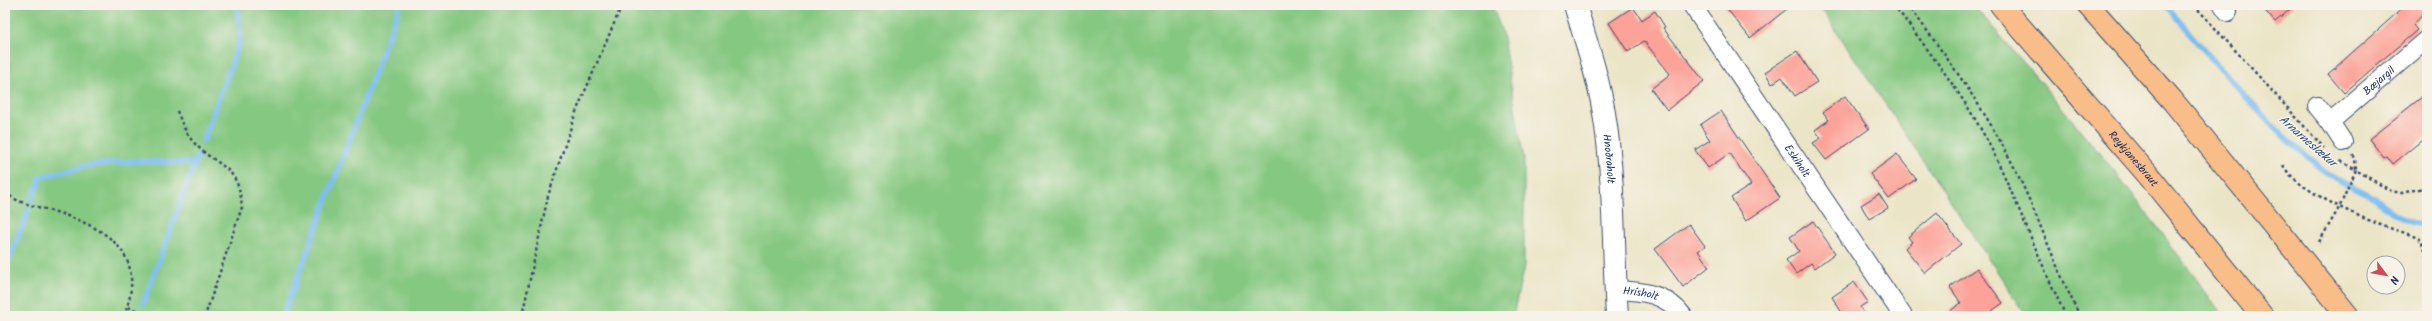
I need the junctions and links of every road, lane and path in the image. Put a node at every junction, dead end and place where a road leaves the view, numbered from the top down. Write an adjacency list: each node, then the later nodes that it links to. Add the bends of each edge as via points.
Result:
1 (622, 5): 32 (path, via 576,112 548,196)
2 (1575, 5): 26 (street, Hnoðraholt, via 1604,113 1610,170)
3 (1692, 5): 35 (street, Eskiholt)
4 (1894, 5): 36 (path, via 1948,76 1987,141)
5 (1908, 5): 37 (path, via 1948,58 2013,165)
6 (2001, 5): 38 (highway, Reykjanesbraut, via 2150,176)
7 (2088, 5): 39 (highway, via 2177,106)
8 (2194, 5): 10 (path)
9 (2200, 5): 10 (path)
10 (2197, 8): 16 (path)
11 (2427, 39): 14 (street, Bæjargil)
12 (2317, 106): 14 (street)
13 (177, 111): 31 (path, via 191,138 229,170 241,191 242,207)
14 (2330, 122): 15 (street)
15 (2343, 142): 19 (path, via 2356,158)
16 (2326, 150)
17 (2336, 159): 19 (path)
18 (2283, 165): 22 (path, via 2295,181)
19 (2356, 170): 20 (path, via 2391,191 2402,193); 22 (path)
20 (2427, 187)
21 (5, 192): 27 (path, via 14,200 56,212 100,230 119,244 128,262 132,291)
22 (2339, 208): 23 (path); 24 (path, via 2379,225 2408,232 2421,240)
23 (2319, 242)
24 (2427, 256)
25 (2427, 287): 28 (path)
26 (1616, 290): 33 (street, Hnoðraholt); 34 (street, Hrísholt, via 1638,290 1655,294 1669,301)
27 (128, 307): 29 (path); 30 (path)
28 (2427, 307)
29 (124, 316)
30 (150, 316)
31 (205, 316)
32 (522, 316)
33 (1617, 316)
34 (1683, 316)
35 (1903, 316)
36 (2066, 316)
37 (2080, 316)
38 (2262, 316)
39 (2348, 316)

